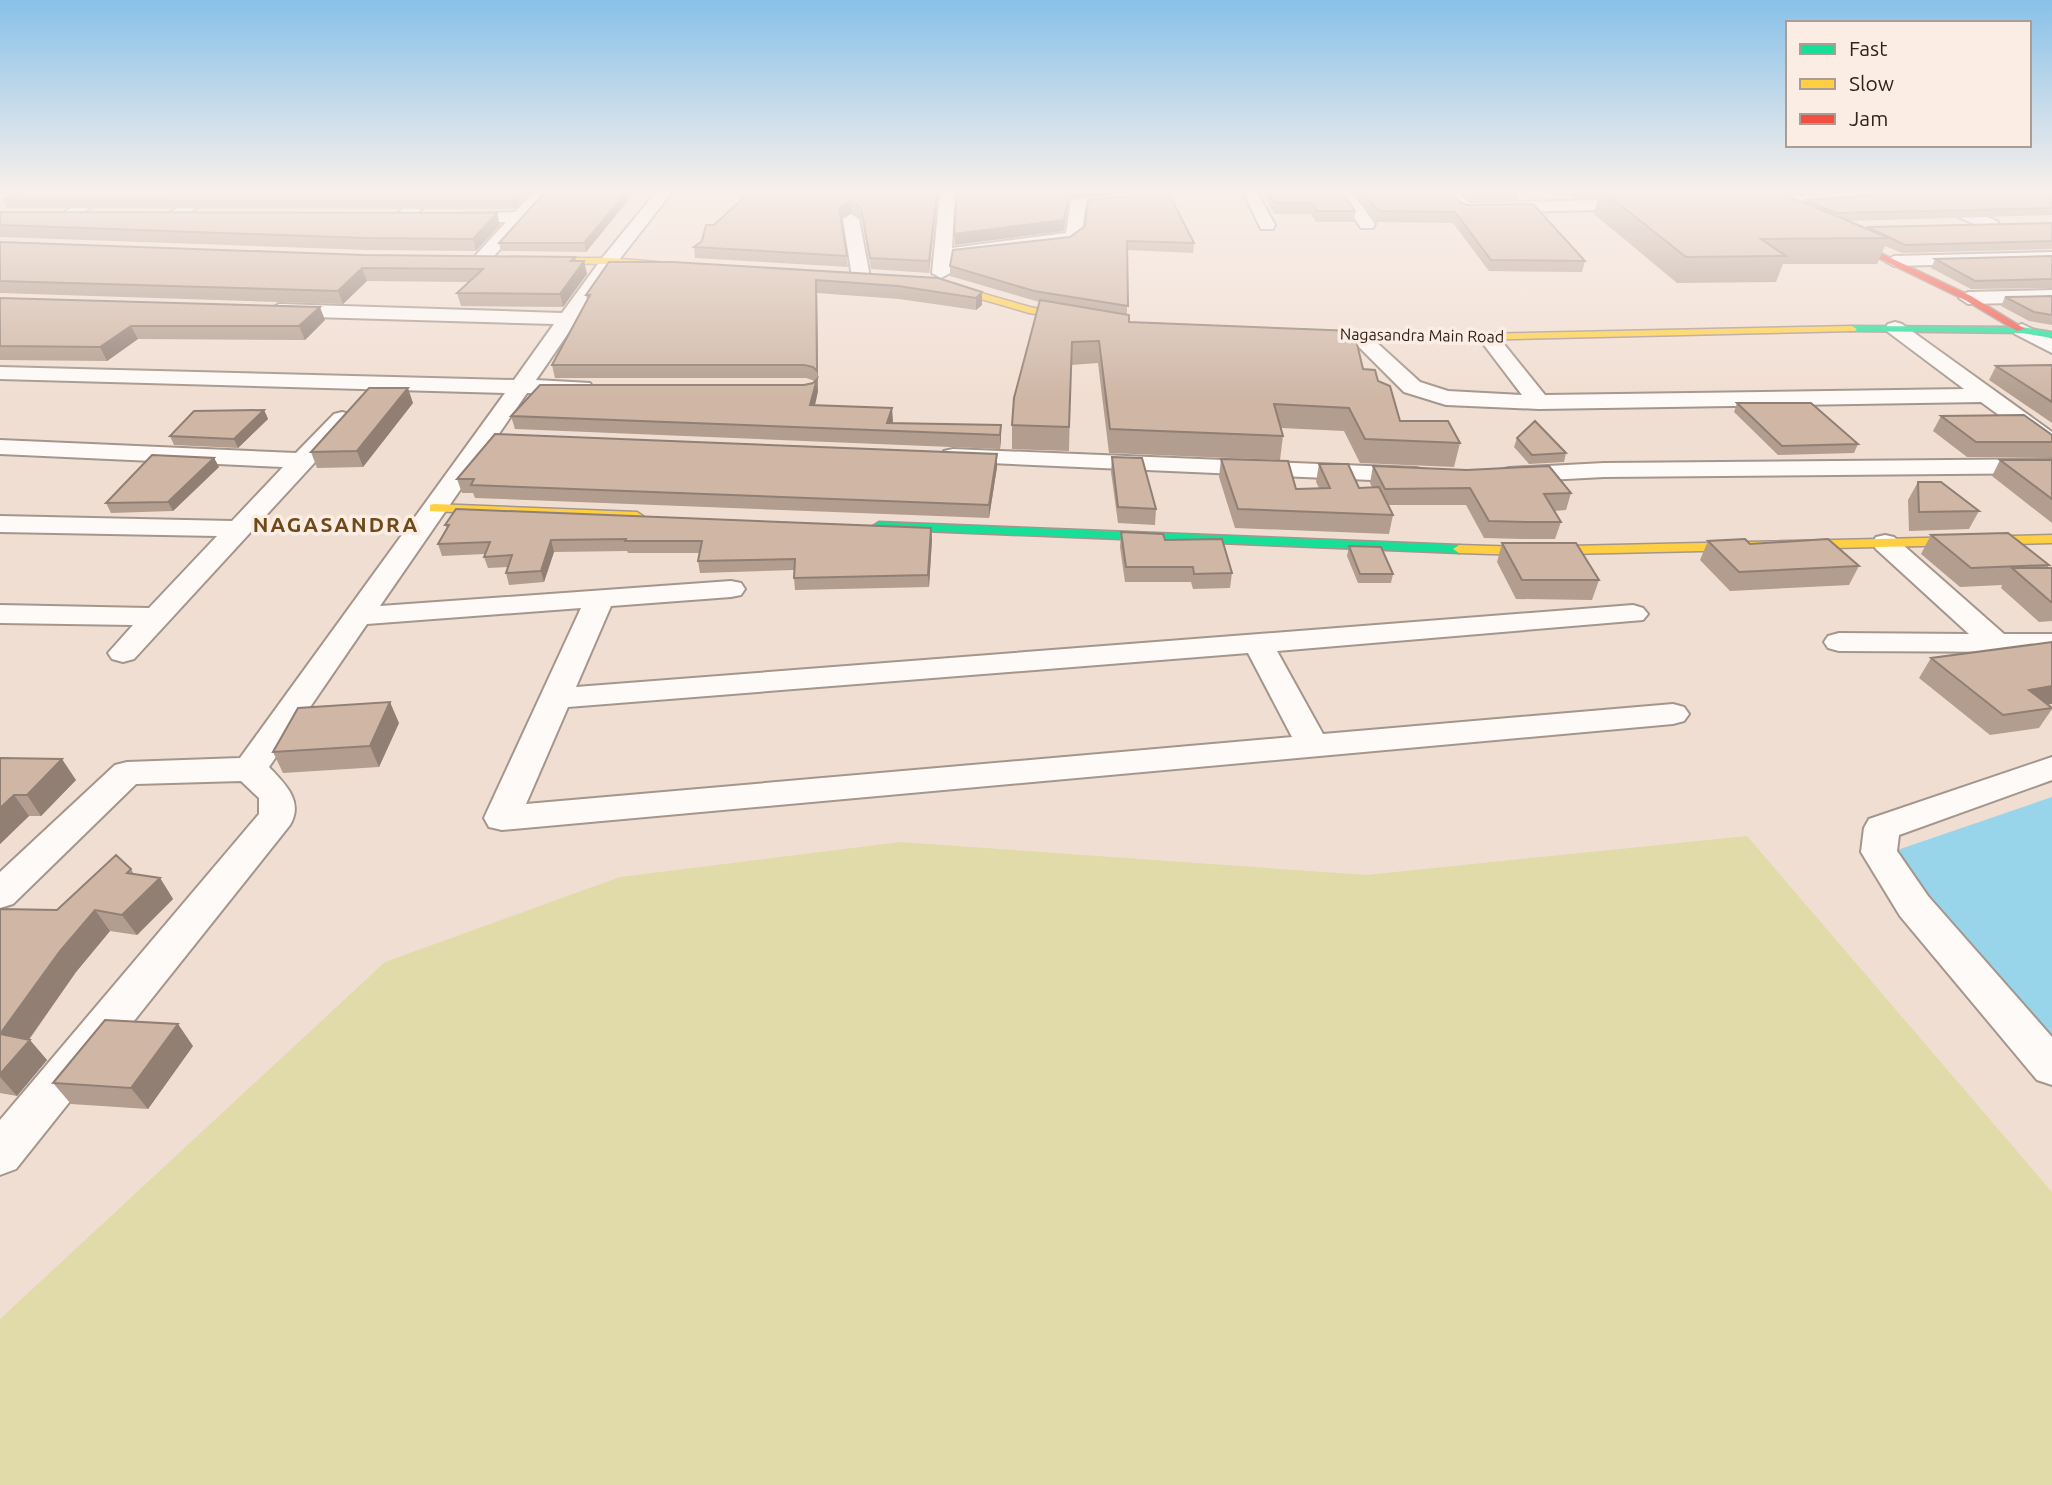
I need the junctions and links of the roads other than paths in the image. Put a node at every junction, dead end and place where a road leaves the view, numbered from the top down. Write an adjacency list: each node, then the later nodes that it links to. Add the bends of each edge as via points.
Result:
1 (609, 261): 14 (street)
2 (613, 261): 6 (street)
3 (863, 261): 8 (street)
4 (941, 261): 10 (street)
5 (1894, 261): 12 (street)
6 (683, 267)
7 (840, 276): 8 (street)
8 (867, 277)
9 (922, 281): 10 (street)
10 (941, 282): 15 (street, via 1029,310)
11 (2052, 296): 12 (street)
12 (1968, 298): 17 (street)
13 (264, 310): 14 (street)
14 (570, 319): 25 (street)
15 (1103, 322)
16 (1895, 328): 17 (street, Nagasandra Main Road); 21 (street, Nagasandra Main Road); 27 (street)
17 (2022, 330): 20 (street, Nagasandra Main Road); 22 (street)
18 (1289, 333): 19 (street, Nagasandra Main Road)
19 (1357, 335): 21 (street, Nagasandra Main Road); 28 (street, via 1412,387 1447,398)
20 (2052, 335)
21 (1488, 337): 28 (street)
22 (2052, 347)
23 (0, 373): 24 (street)
24 (375, 384): 25 (street); 34 (street)
25 (520, 388): 26 (street); 29 (street)
26 (601, 388)
27 (1984, 395): 28 (street); 31 (street)
28 (1539, 402)
29 (485, 437): 30 (street); 38 (street)
30 (513, 438)
31 (2052, 443)
32 (0, 447): 34 (street)
33 (932, 455): 36 (street)
34 (303, 461): 42 (street)
35 (2052, 466): 37 (street, via 1604,470)
36 (1436, 476)
37 (1489, 476)
38 (434, 509): 39 (street); 49 (street)
39 (658, 517)
40 (0, 524): 42 (street)
41 (867, 526): 44 (street, via 1523,551)
42 (240, 529): 50 (street)
43 (2052, 539): 44 (street)
44 (1885, 543): 53 (street)
45 (731, 589): 46 (street)
46 (600, 598): 49 (street); 56 (street)
47 (0, 614): 50 (street)
48 (1633, 614): 52 (street)
49 (358, 616): 60 (street)
50 (157, 617): 55 (street)
51 (1839, 642): 53 (street)
52 (1258, 643): 56 (street); 58 (street)
53 (1998, 643): 54 (street)
54 (2052, 643)
55 (123, 653)
56 (556, 698): 58 (street, via 502,818)
57 (1673, 714): 58 (street)
58 (1313, 746)
59 (2052, 768): 62 (street, via 1882,828 1879,852 1913,906)
60 (250, 769): 61 (street, via 127,773); 63 (street, via 276,795 277,816)
61 (0, 894)
62 (2052, 1067)
63 (0, 1154)

